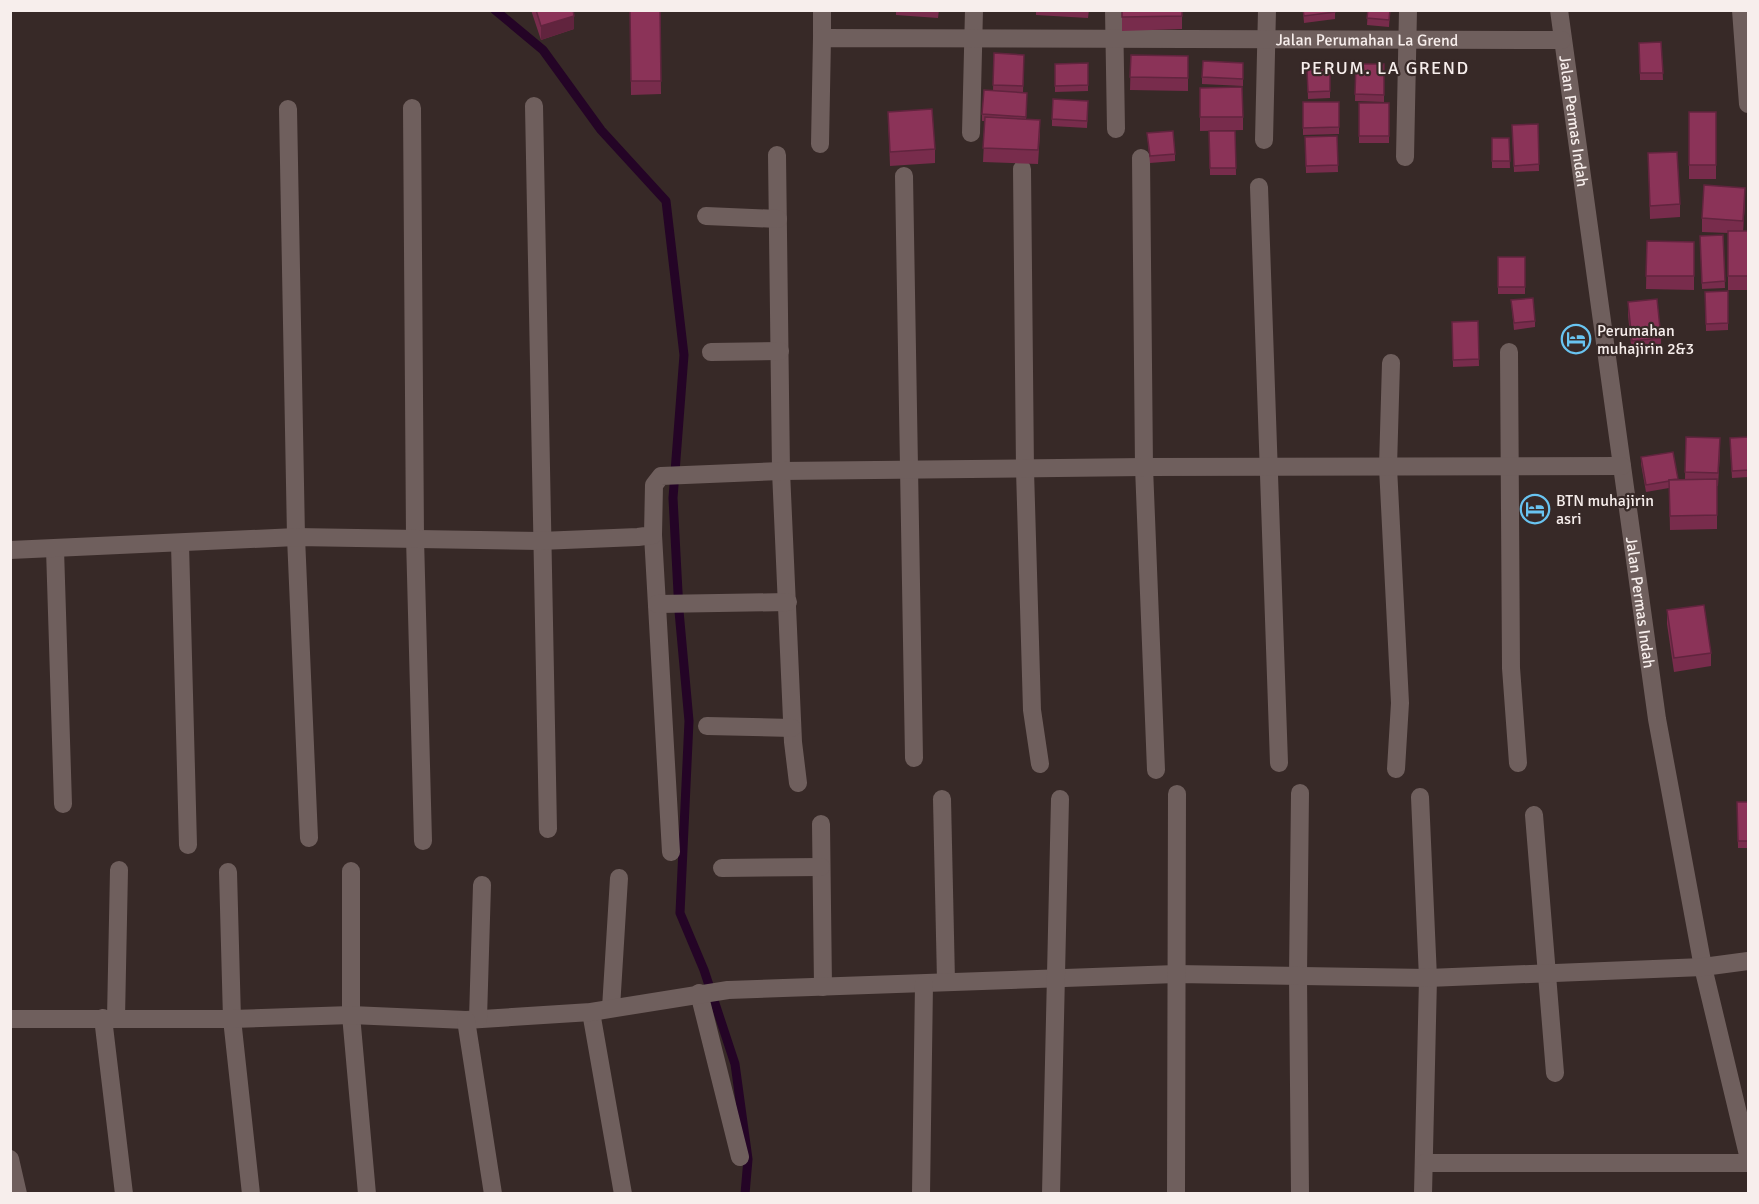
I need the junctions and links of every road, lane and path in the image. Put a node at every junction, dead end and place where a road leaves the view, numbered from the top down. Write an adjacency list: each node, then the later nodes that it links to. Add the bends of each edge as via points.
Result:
1 (822, 10): 9 (street)
2 (974, 10): 10 (street)
3 (1114, 10): 8 (street)
4 (1267, 10): 12 (street)
5 (1408, 10): 11 (street)
6 (1558, 10): 13 (street, Jalan Permas Indah)
7 (1741, 10): 14 (street)
8 (1114, 37): 10 (street, Jalan Perumahan La Grend); 12 (street, Jalan Perumahan La Grend); 18 (street)
9 (822, 38): 10 (street, Jalan Perumahan La Grend); 21 (street)
10 (973, 38): 19 (street)
11 (1409, 38): 12 (street, Jalan Perumahan La Grend); 13 (street, Jalan Perumahan La Grend); 23 (street)
12 (1267, 39): 20 (street)
13 (1562, 40): 35 (street, Jalan Permas Indah)
14 (1749, 104)
15 (534, 106): 45 (street)
16 (412, 108): 44 (street)
17 (288, 110): 43 (street)
18 (1116, 129)
19 (971, 133)
20 (1264, 140)
21 (820, 144)
22 (777, 155): 29 (street)
23 (1405, 157)
24 (1141, 158): 36 (street)
25 (1022, 169): 39 (street)
26 (904, 176): 41 (street)
27 (1259, 187): 37 (street)
28 (706, 216): 29 (street)
29 (778, 219): 30 (street)
30 (780, 351): 31 (street); 40 (street)
31 (711, 352)
32 (1509, 352): 34 (street)
33 (1391, 363): 38 (street)
34 (1509, 466): 35 (street); 38 (street); 55 (street, via 1511,668)
35 (1622, 466): 81 (street, Jalan Permas Indah, via 1657,719)
36 (1144, 467): 37 (street); 39 (street); 58 (street)
37 (1268, 467): 38 (street); 54 (street)
38 (1388, 467): 57 (street, via 1400,703)
39 (1025, 470): 41 (street); 56 (street, via 1032,710)
40 (781, 471): 41 (street); 42 (street, via 661,476 654,485); 49 (street)
41 (908, 471): 53 (street)
42 (653, 535): 45 (street); 50 (street)
43 (296, 537): 44 (street); 46 (street); 69 (street)
44 (415, 538): 45 (street); 70 (street)
45 (540, 541): 68 (street)
46 (180, 544): 47 (street); 71 (street)
47 (55, 549): 48 (street); 65 (street)
48 (10, 550)
49 (788, 602): 50 (street); 52 (street)
50 (664, 604): 72 (street)
51 (708, 726): 52 (street)
52 (792, 728): 59 (street)
53 (914, 758)
54 (1279, 763)
55 (1518, 763)
56 (1040, 764)
57 (1396, 768)
58 (1156, 770)
59 (798, 783)
60 (1300, 792): 84 (street)
61 (1176, 794): 83 (street)
62 (1420, 797): 85 (street)
63 (942, 799): 87 (street)
64 (1060, 799): 86 (street)
65 (63, 804)
66 (1534, 815): 82 (street)
67 (821, 824): 73 (street)
68 (548, 829)
69 (309, 838)
70 (423, 841)
71 (188, 845)
72 (671, 852)
73 (821, 867): 74 (street); 89 (street)
74 (722, 868)
75 (118, 870): 94 (street)
76 (351, 871): 93 (street)
77 (228, 872): 96 (street)
78 (619, 878): 91 (street)
79 (482, 885): 97 (street)
80 (1749, 961): 81 (street)
81 (1703, 967): 82 (street); 99 (street, Jalan Permas Indah)
82 (1546, 972): 85 (street); 98 (street)
83 (1176, 974): 84 (street); 86 (street); 113 (street)
84 (1298, 976): 85 (street); 114 (street)
85 (1428, 978): 103 (street)
86 (1055, 980): 87 (street); 112 (street)
87 (946, 981): 88 (street)
88 (924, 984): 89 (street); 111 (street)
89 (823, 987): 90 (street)
90 (699, 993): 91 (street); 101 (street)
91 (611, 1008): 92 (street)
92 (591, 1012): 97 (street); 110 (street)
93 (351, 1015): 96 (street); 97 (street); 108 (street)
94 (110, 1018): 95 (street); 96 (street); 106 (street)
95 (10, 1019)
96 (232, 1019): 107 (street)
97 (472, 1020): 109 (street)
98 (1555, 1073)
99 (1741, 1093): 100 (street, Jalan Permas Indah)
100 (1749, 1155)
101 (740, 1157)
102 (10, 1159): 105 (street)
103 (1424, 1163): 104 (street); 115 (street)
104 (1749, 1163)
105 (18, 1194)
106 (124, 1194)
107 (251, 1194)
108 (367, 1194)
109 (493, 1194)
110 (623, 1194)
111 (921, 1194)
112 (1051, 1194)
113 (1176, 1194)
114 (1300, 1194)
115 (1423, 1194)

